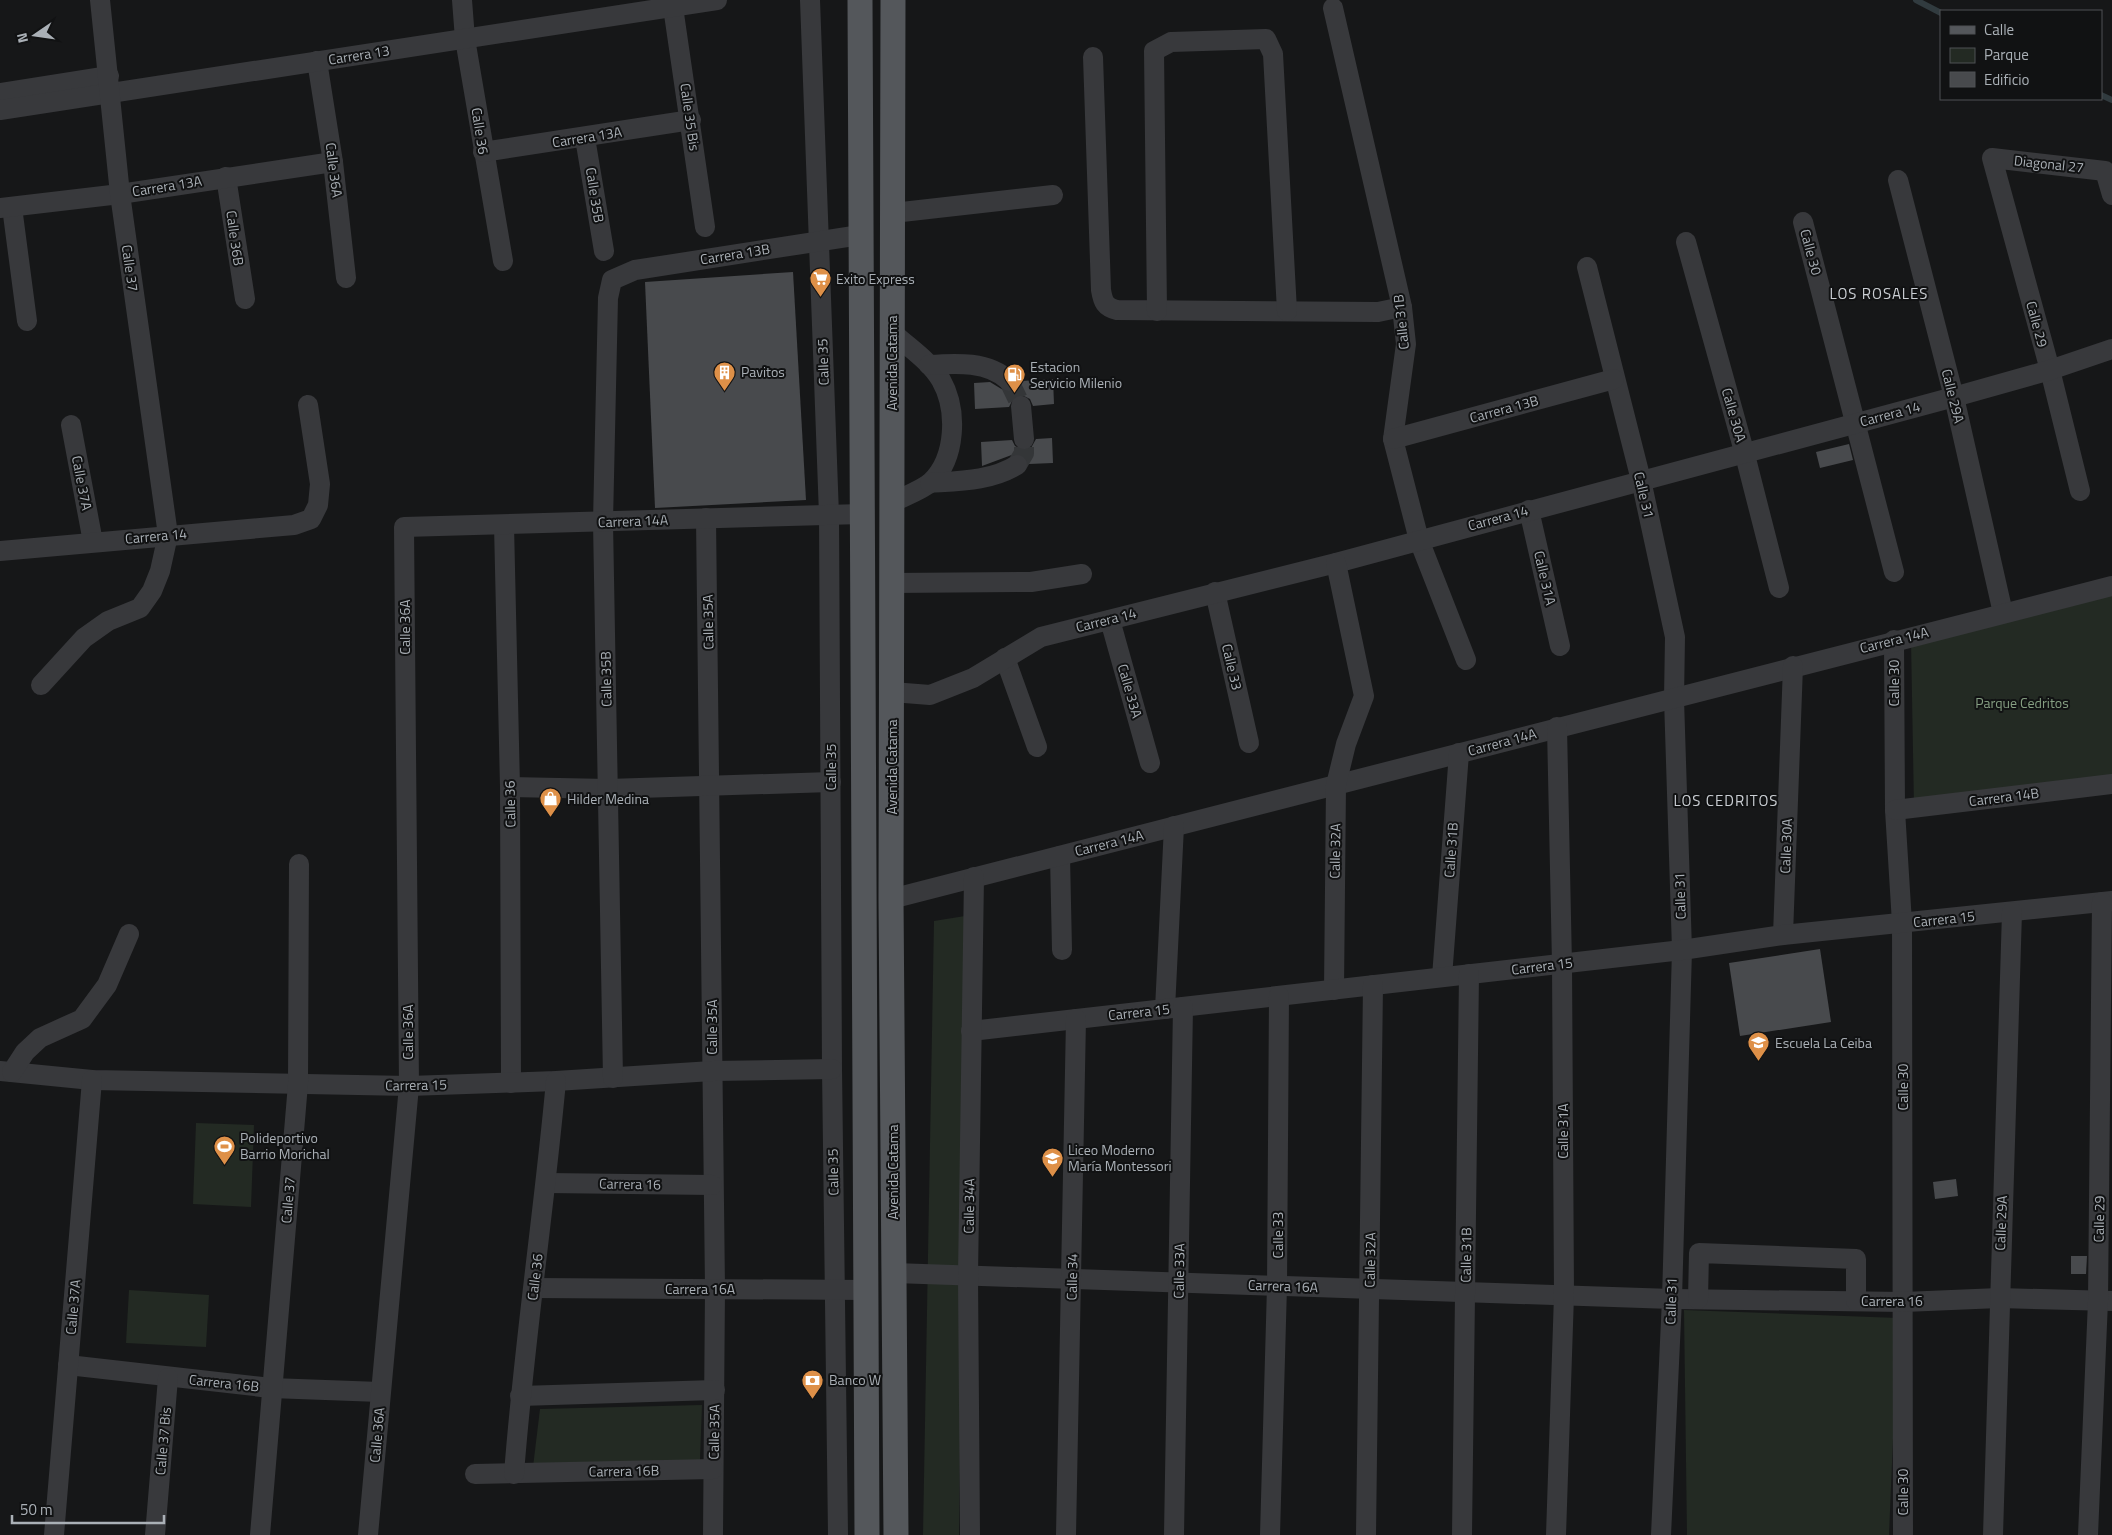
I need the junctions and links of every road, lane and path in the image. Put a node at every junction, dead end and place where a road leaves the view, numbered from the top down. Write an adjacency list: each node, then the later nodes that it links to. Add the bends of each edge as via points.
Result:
1 (100, 0): 12 (street, Calle 37)
2 (462, 0): 9 (street, Calle 36)
3 (717, 0): 7 (street, Carrera 13)
4 (810, 0): 30 (street, Calle 35)
5 (860, 0): 29 (main road, Avenida Catama)
6 (893, 0): 26 (main road, Avenida Catama)
7 (674, 7): 9 (street, Carrera 13); 15 (street, Calle 35 Bis)
8 (1333, 8): 38 (street, Calle 31B)
9 (466, 39): 11 (street, Carrera 13); 17 (street, Calle 36)
10 (1093, 58): 39 (street, via 1103,300 1107,307 1117,310)
11 (317, 62): 12 (street, Carrera 13); 19 (street, Calle 36A)
12 (110, 85): 13 (street, Carrera 13); 14 (street, Carrera 13); 22 (street, Calle 37)
13 (0, 93)
14 (0, 110)
15 (691, 120): 16 (street, Carrera 13A); 28 (street, Calle 35 Bis)
16 (585, 138): 17 (street, Carrera 13A); 32 (street, Calle 35B)
17 (483, 152): 33 (street, Calle 36)
18 (1992, 158): 24 (street, Diagonal 27, via 2106,171); 45 (street, Calle 29)
19 (333, 162): 20 (street, Carrera 13A); 35 (street, Calle 36A)
20 (226, 177): 22 (street, Carrera 13A); 37 (street, Calle 36B)
21 (1898, 180): 48 (street, Calle 29A)
22 (120, 194): 25 (street, Carrera 13A); 68 (street, Calle 37)
23 (1053, 195): 26 (street)
24 (2112, 195)
25 (6, 207): 41 (street)
26 (893, 213): 42 (main road, Avenida Catama)
27 (1803, 222): 51 (street, Calle 30)
28 (705, 227)
29 (860, 235): 30 (street, Carrera 13B); 62 (main road, Avenida Catama)
30 (819, 241): 36 (street, Carrera 13B, via 635,270); 63 (street, Calle 35)
31 (1686, 242): 55 (street, Calle 30A)
32 (604, 251)
33 (503, 261)
34 (1587, 267): 46 (street, Calle 31)
35 (346, 278)
36 (612, 280): 65 (street, Calle 35B, via 608,298)
37 (245, 300)
38 (1402, 308): 40 (street, via 1378,312); 53 (street, Calle 31B, via 1406,344)
39 (1157, 311): 40 (street); 40 (street, via 1154,51 1171,42 1266,39 1273,54)
40 (1286, 311)
41 (27, 321)
42 (892, 332): 44 (street); 60 (main road, Avenida Catama)
43 (2112, 349): 45 (street, Carrera 14)
44 (929, 365): 47 (street, via 963,364 987,368 1000,373); 58 (street, via 942,381 950,403 952,428 950,450 943,468)
45 (2050, 370): 48 (street, Carrera 14); 59 (street, Calle 29)
46 (1614, 379): 53 (street, Carrera 13B); 57 (street, Calle 31)
47 (1008, 381)
48 (1954, 397): 51 (street, Carrera 14); 79 (street, Calle 29A)
49 (308, 405): 68 (street, Carrera 14, via 320,484 318,505 311,519 294,525)
50 (1021, 406): 54 (street)
51 (1855, 423): 55 (street, Carrera 14); 73 (street, Calle 30)
52 (71, 425): 70 (street, Calle 37A)
53 (1393, 439): 69 (street, Calle 31B)
54 (1024, 440)
55 (1744, 451): 57 (street, Carrera 14); 77 (street, Calle 30A)
56 (1018, 465): 58 (street, via 1004,473 986,477)
57 (1641, 480): 61 (street, Carrera 14); 88 (street, Calle 31, via 1675,637)
58 (930, 483): 60 (street)
59 (2080, 491)
60 (893, 502): 75 (main road, Avenida Catama)
61 (1530, 510): 69 (street, Carrera 14); 82 (street, Calle 31A)
62 (862, 514): 63 (street, Carrera 14A); 142 (main road, Avenida Catama)
63 (829, 515): 64 (street, Carrera 14A); 94 (street, Calle 35)
64 (706, 518): 65 (street, Carrera 14A); 98 (street, Calle 35A)
65 (603, 522): 66 (street, Carrera 14A); 99 (street, Calle 35B)
66 (504, 525): 67 (street, Carrera 14A); 97 (street, Calle 36)
67 (404, 527): 130 (street, Calle 36A)
68 (168, 535): 70 (street, Carrera 14); 86 (street, via 152,591 140,608 108,621 84,638)
69 (1419, 540): 72 (street, Carrera 14); 84 (street, Calle 31B)
70 (93, 542): 71 (street, Carrera 14)
71 (0, 551)
72 (1336, 562): 78 (street, Carrera 14); 96 (street, Calle 32A, via 1364,696 1346,744)
73 (1894, 572)
74 (1082, 574): 75 (street, via 1031,582)
75 (892, 583): 87 (main road, Avenida Catama)
76 (2112, 586): 79 (street, Carrera 14A)
77 (1779, 588)
78 (1215, 592): 80 (street, Carrera 14); 90 (street, Calle 33)
79 (2004, 613): 81 (street, Carrera 14A)
80 (1110, 620): 83 (street, Carrera 14, via 1041,637); 93 (street, Calle 33A)
81 (1894, 640): 85 (street, Carrera 14A); 100 (street, Calle 30)
82 (1560, 646)
83 (1005, 658): 87 (street, Carrera 14, via 972,678 930,695); 91 (street)
84 (1466, 660)
85 (1793, 666): 88 (street, Carrera 14A); 110 (street, Calle 30A)
86 (41, 685)
87 (892, 692): 105 (main road, Avenida Catama)
88 (1674, 698): 89 (street, Carrera 14A); 112 (street, Calle 31)
89 (1557, 727): 92 (street, Carrera 14A); 113 (street, Calle 31A)
90 (1249, 742)
91 (1037, 747)
92 (1459, 753): 96 (street, Carrera 14A); 115 (street, Calle 31B)
93 (1150, 763)
94 (831, 782): 98 (street); 122 (street, Calle 35)
95 (2112, 784): 100 (street, Carrera 14B)
96 (1336, 785): 101 (street, Carrera 14A); 117 (street, Calle 32A)
97 (510, 787): 99 (street); 128 (street, Calle 36)
98 (711, 787): 99 (street); 123 (street, Calle 35A)
99 (608, 789): 125 (street, Calle 35B)
100 (1895, 810): 108 (street, Calle 30)
101 (1174, 826): 102 (street, Carrera 14A); 119 (street, Calle 33A)
102 (1060, 856): 104 (street, Carrera 14A); 111 (street)
103 (299, 864): 129 (street, Calle 37)
104 (974, 877): 105 (street, Carrera 14A); 121 (street, Calle 34A)
105 (892, 898): 133 (main road, Avenida Catama)
106 (2107, 901): 107 (street, Carrera 15); 149 (street, Calle 29)
107 (2012, 912): 108 (street, Carrera 15); 145 (street, Calle 29A)
108 (1902, 923): 110 (street, Carrera 15); 150 (street, Calle 30)
109 (129, 934): 124 (street, via 107,985 82,1019 40,1038)
110 (1783, 935): 112 (street, Carrera 15)
111 (1062, 950)
112 (1682, 950): 113 (street, Carrera 15); 146 (street, Calle 31)
113 (1562, 964): 114 (street, Carrera 15); 144 (street, Calle 31A)
114 (1469, 974): 115 (street, Carrera 15); 143 (street, Calle 31B)
115 (1442, 977): 116 (street, Carrera 15)
116 (1373, 985): 117 (street, Carrera 15); 141 (street, Calle 32A)
117 (1334, 990): 118 (street, Carrera 15)
118 (1279, 996): 119 (street, Carrera 15); 137 (street, Calle 33)
119 (1174, 1008): 120 (street, Carrera 15); 136 (street, Calle 33A)
120 (1076, 1019): 121 (street, Carrera 15); 135 (street, Calle 34)
121 (971, 1031): 134 (street, Calle 34A)
122 (832, 1069): 123 (street, Carrera 15); 140 (street, Calle 35)
123 (712, 1071): 125 (street, Carrera 15); 132 (street, Calle 35A)
124 (6, 1072): 126 (street, Carrera 15)
125 (613, 1078): 127 (street, Carrera 15)
126 (92, 1080): 129 (street, Carrera 15); 151 (street, Calle 37A)
127 (556, 1081): 128 (street, Carrera 15); 131 (street, Calle 36)
128 (511, 1083): 130 (street, Carrera 15)
129 (298, 1084): 130 (street, Carrera 15); 153 (street, Calle 37)
130 (409, 1086): 155 (street, Calle 36A)
131 (547, 1183): 132 (street, Carrera 16); 138 (street, Calle 36)
132 (712, 1185): 139 (street, Calle 35A)
133 (894, 1273): 134 (street, Carrera 16A); 167 (main road, Avenida Catama)
134 (968, 1276): 135 (street, Carrera 16A); 168 (street, Calle 34A)
135 (1072, 1279): 136 (street, Carrera 16A); 169 (street, Calle 34)
136 (1179, 1283): 137 (street, Carrera 16A); 170 (street, Calle 33A)
137 (1277, 1286): 141 (street, Carrera 16A); 171 (street, Calle 33)
138 (534, 1288): 139 (street, Carrera 16A); 156 (street, Calle 36)
139 (715, 1289): 140 (street, Carrera 16A); 154 (street, Calle 35A)
140 (836, 1289): 142 (street, Carrera 16A); 165 (street, Calle 35)
141 (1369, 1289): 143 (street, Carrera 16A); 172 (street, Calle 32A)
142 (866, 1290): 166 (main road, Avenida Catama)
143 (1465, 1292): 144 (street, Carrera 16A); 173 (street, Calle 31B)
144 (1564, 1295): 146 (street, Carrera 16A); 174 (street, Calle 31A)
145 (1999, 1298): 149 (street, Carrera 16); 150 (street, Carrera 16); 177 (street, Calle 29A)
146 (1672, 1299): 147 (street, Carrera 16); 175 (street, Calle 31)
147 (1698, 1299): 148 (street, Carrera 16); 148 (street, via 1700,1254 1856,1259)
148 (1856, 1301): 150 (street, Carrera 16)
149 (2105, 1301): 178 (street, Calle 29)
150 (1904, 1302): 176 (street, Calle 30)
151 (68, 1365): 152 (street, Carrera 16B); 160 (street, Calle 37A)
152 (168, 1378): 153 (street, Carrera 16B); 161 (street, Calle 37 Bis)
153 (271, 1388): 155 (street, Carrera 16B); 162 (street, Calle 37)
154 (715, 1390): 156 (street); 157 (street, Calle 35A)
155 (380, 1392): 163 (street, Calle 36A)
156 (520, 1396): 159 (street, Calle 36)
157 (713, 1469): 159 (street, Carrera 16B); 164 (street, Calle 35A)
158 (475, 1474): 159 (street, Carrera 16B)
159 (514, 1474)
160 (54, 1535)
161 (155, 1535)
162 (260, 1535)
163 (368, 1535)
164 (713, 1535)
165 (838, 1535)
166 (868, 1535)
167 (896, 1535)
168 (970, 1535)
169 (1066, 1535)
170 (1174, 1535)
171 (1270, 1535)
172 (1366, 1535)
173 (1462, 1535)
174 (1556, 1535)
175 (1661, 1535)
176 (1903, 1535)
177 (1993, 1535)
178 (2088, 1535)

